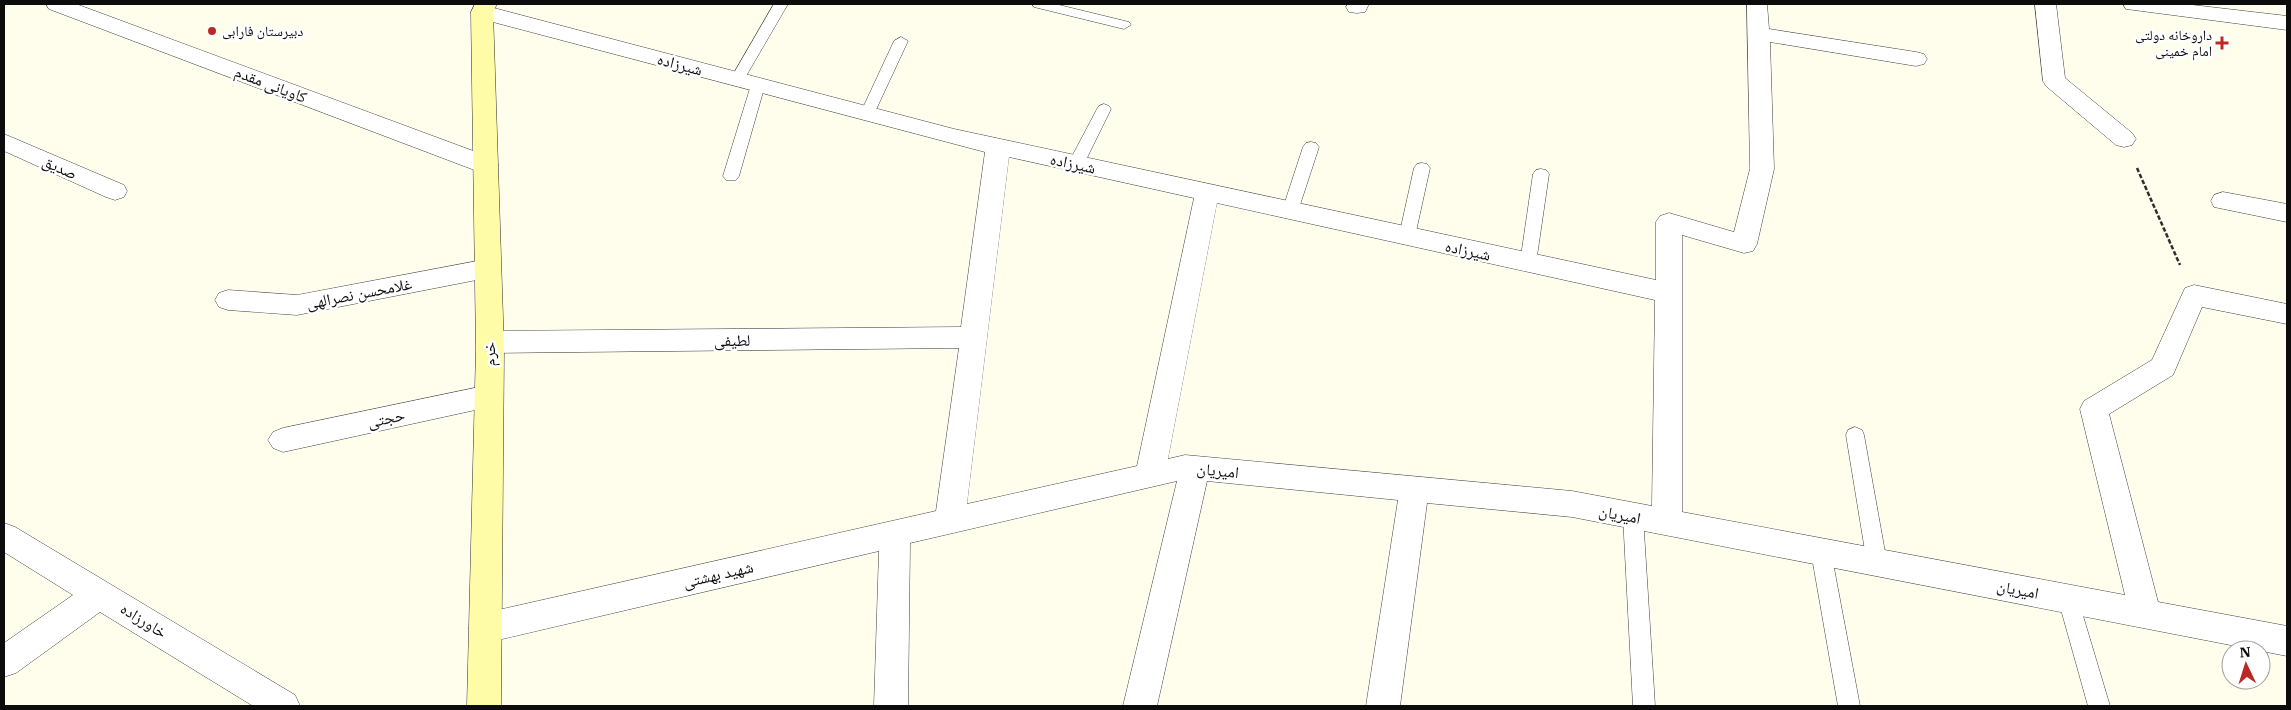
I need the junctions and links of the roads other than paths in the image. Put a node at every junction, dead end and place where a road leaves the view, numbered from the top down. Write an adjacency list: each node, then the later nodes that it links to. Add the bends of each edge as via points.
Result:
1 (57, 4): 21 (street, کاویانی مقدم)
2 (781, 4): 13 (lane)
3 (1039, 4): 9 (lane)
4 (1757, 4): 10 (street)
5 (2045, 4): 16 (street, via 2054,80)
6 (2134, 4): 8 (street)
7 (484, 8): 13 (street, شیرزاده); 21 (street, خرم)
8 (2287, 23)
9 (1124, 25)
10 (1759, 34): 12 (street); 33 (street, via 1762,169 1744,244 1669,222)
11 (901, 41): 15 (lane)
12 (1916, 59)
13 (748, 82): 15 (street, شیرزاده); 24 (lane)
14 (1104, 109): 20 (lane)
15 (867, 114): 18 (street, شیرزاده)
16 (2124, 139)
17 (4, 142): 25 (street, صدیق)
18 (998, 147): 20 (street, شیرزاده); 36 (street)
19 (1311, 148): 28 (lane)
20 (1076, 164): 26 (street, شیرزاده)
21 (486, 165): 32 (street, خرم)
22 (1422, 168): 30 (lane)
23 (1542, 174): 31 (lane)
24 (732, 176)
25 (116, 191)
26 (1208, 193): 28 (street, شیرزاده); 42 (street)
27 (2223, 201): 29 (street)
28 (1290, 211): 30 (street, شیرزاده)
29 (2287, 213)
30 (1407, 236): 31 (street, شیرزاده)
31 (1528, 263): 33 (street, شیرزاده)
32 (488, 268): 34 (street, غلامحسن نصرالهی, via 297,305); 37 (street, خرم)
33 (1668, 293): 46 (street)
34 (228, 300)
35 (2287, 314): 53 (street, via 2194,295 2163,367 2094,410)
36 (974, 337): 37 (street, لطیفی); 45 (street)
37 (490, 342): 38 (street, خرم)
38 (489, 396): 40 (street, حجتی); 54 (street, خرم)
39 (1855, 435): 50 (lane)
40 (283, 440)
41 (1195, 468): 42 (street, امیریان, via 1185,467); 43 (street, امیریان); 60 (street)
42 (1150, 475): 45 (street, امیریان)
43 (1414, 490): 44 (street, امیریان, via 1572,504); 61 (street)
44 (1633, 516): 46 (street, امیریان); 62 (lane)
45 (950, 521): 47 (street, شهید بهشتی)
46 (1666, 522): 49 (street, امیریان)
47 (895, 534): 54 (street, شهید بهشتی); 59 (street)
48 (4, 536): 51 (street, خاورزاده)
49 (1821, 552): 50 (street, امیریان); 63 (lane)
50 (1877, 563): 52 (street, امیریان)
51 (100, 594): 56 (street); 57 (street, خاورزاده)
52 (2068, 599): 53 (street, امیریان); 64 (lane)
53 (2145, 614): 55 (street, امیریان)
54 (485, 628): 58 (street, خرم)
55 (2287, 641)
56 (4, 662)
57 (283, 706)
58 (484, 706)
59 (891, 706)
60 (1140, 706)
61 (1383, 706)
62 (1644, 706)
63 (1850, 706)
64 (2099, 706)

